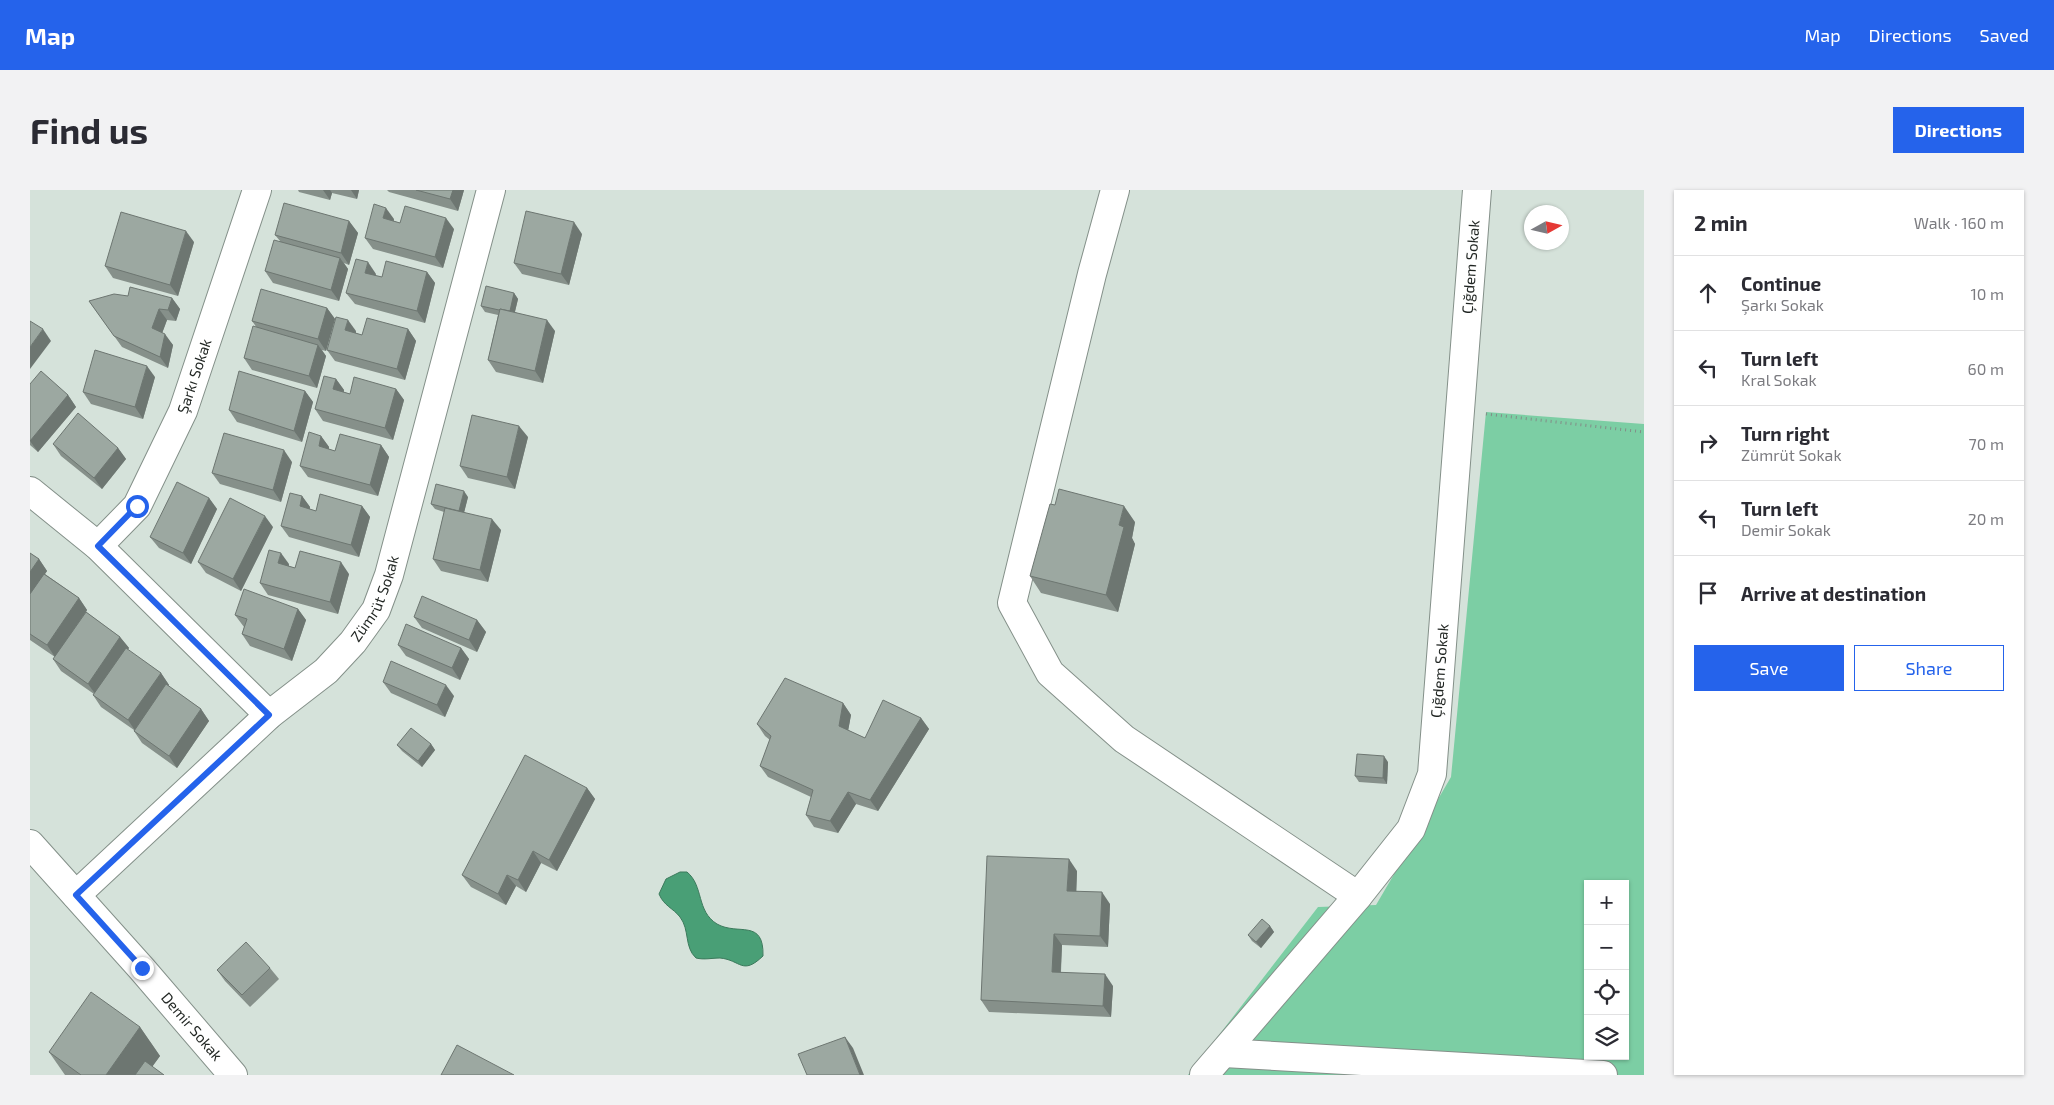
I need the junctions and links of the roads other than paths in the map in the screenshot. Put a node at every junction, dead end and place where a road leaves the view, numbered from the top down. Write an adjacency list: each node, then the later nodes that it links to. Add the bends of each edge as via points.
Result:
1 (257, 190): 6 (street, Şarkı Sokak, via 183,411 137,506)
2 (491, 190): 7 (street, Zümrüt Sokak, via 390,575 376,610 353,642 326,670)
3 (1116, 190): 10 (street, via 1092,274 1012,603 1050,673 1124,738)
4 (1477, 190): 10 (street, Çığdem Sokak, via 1432,774 1411,829)
5 (30, 491): 6 (street)
6 (98, 546): 7 (street)
7 (269, 715): 9 (street, Zümrüt Sokak)
8 (30, 844): 9 (street, Demir Sokak)
9 (76, 895): 12 (street, Demir Sokak)
10 (1358, 896): 11 (street, Çığdem Sokak)
11 (1224, 1053): 13 (street, Çığdem Sokak); 14 (street)
12 (232, 1075)
13 (1204, 1075)
14 (1602, 1075)

